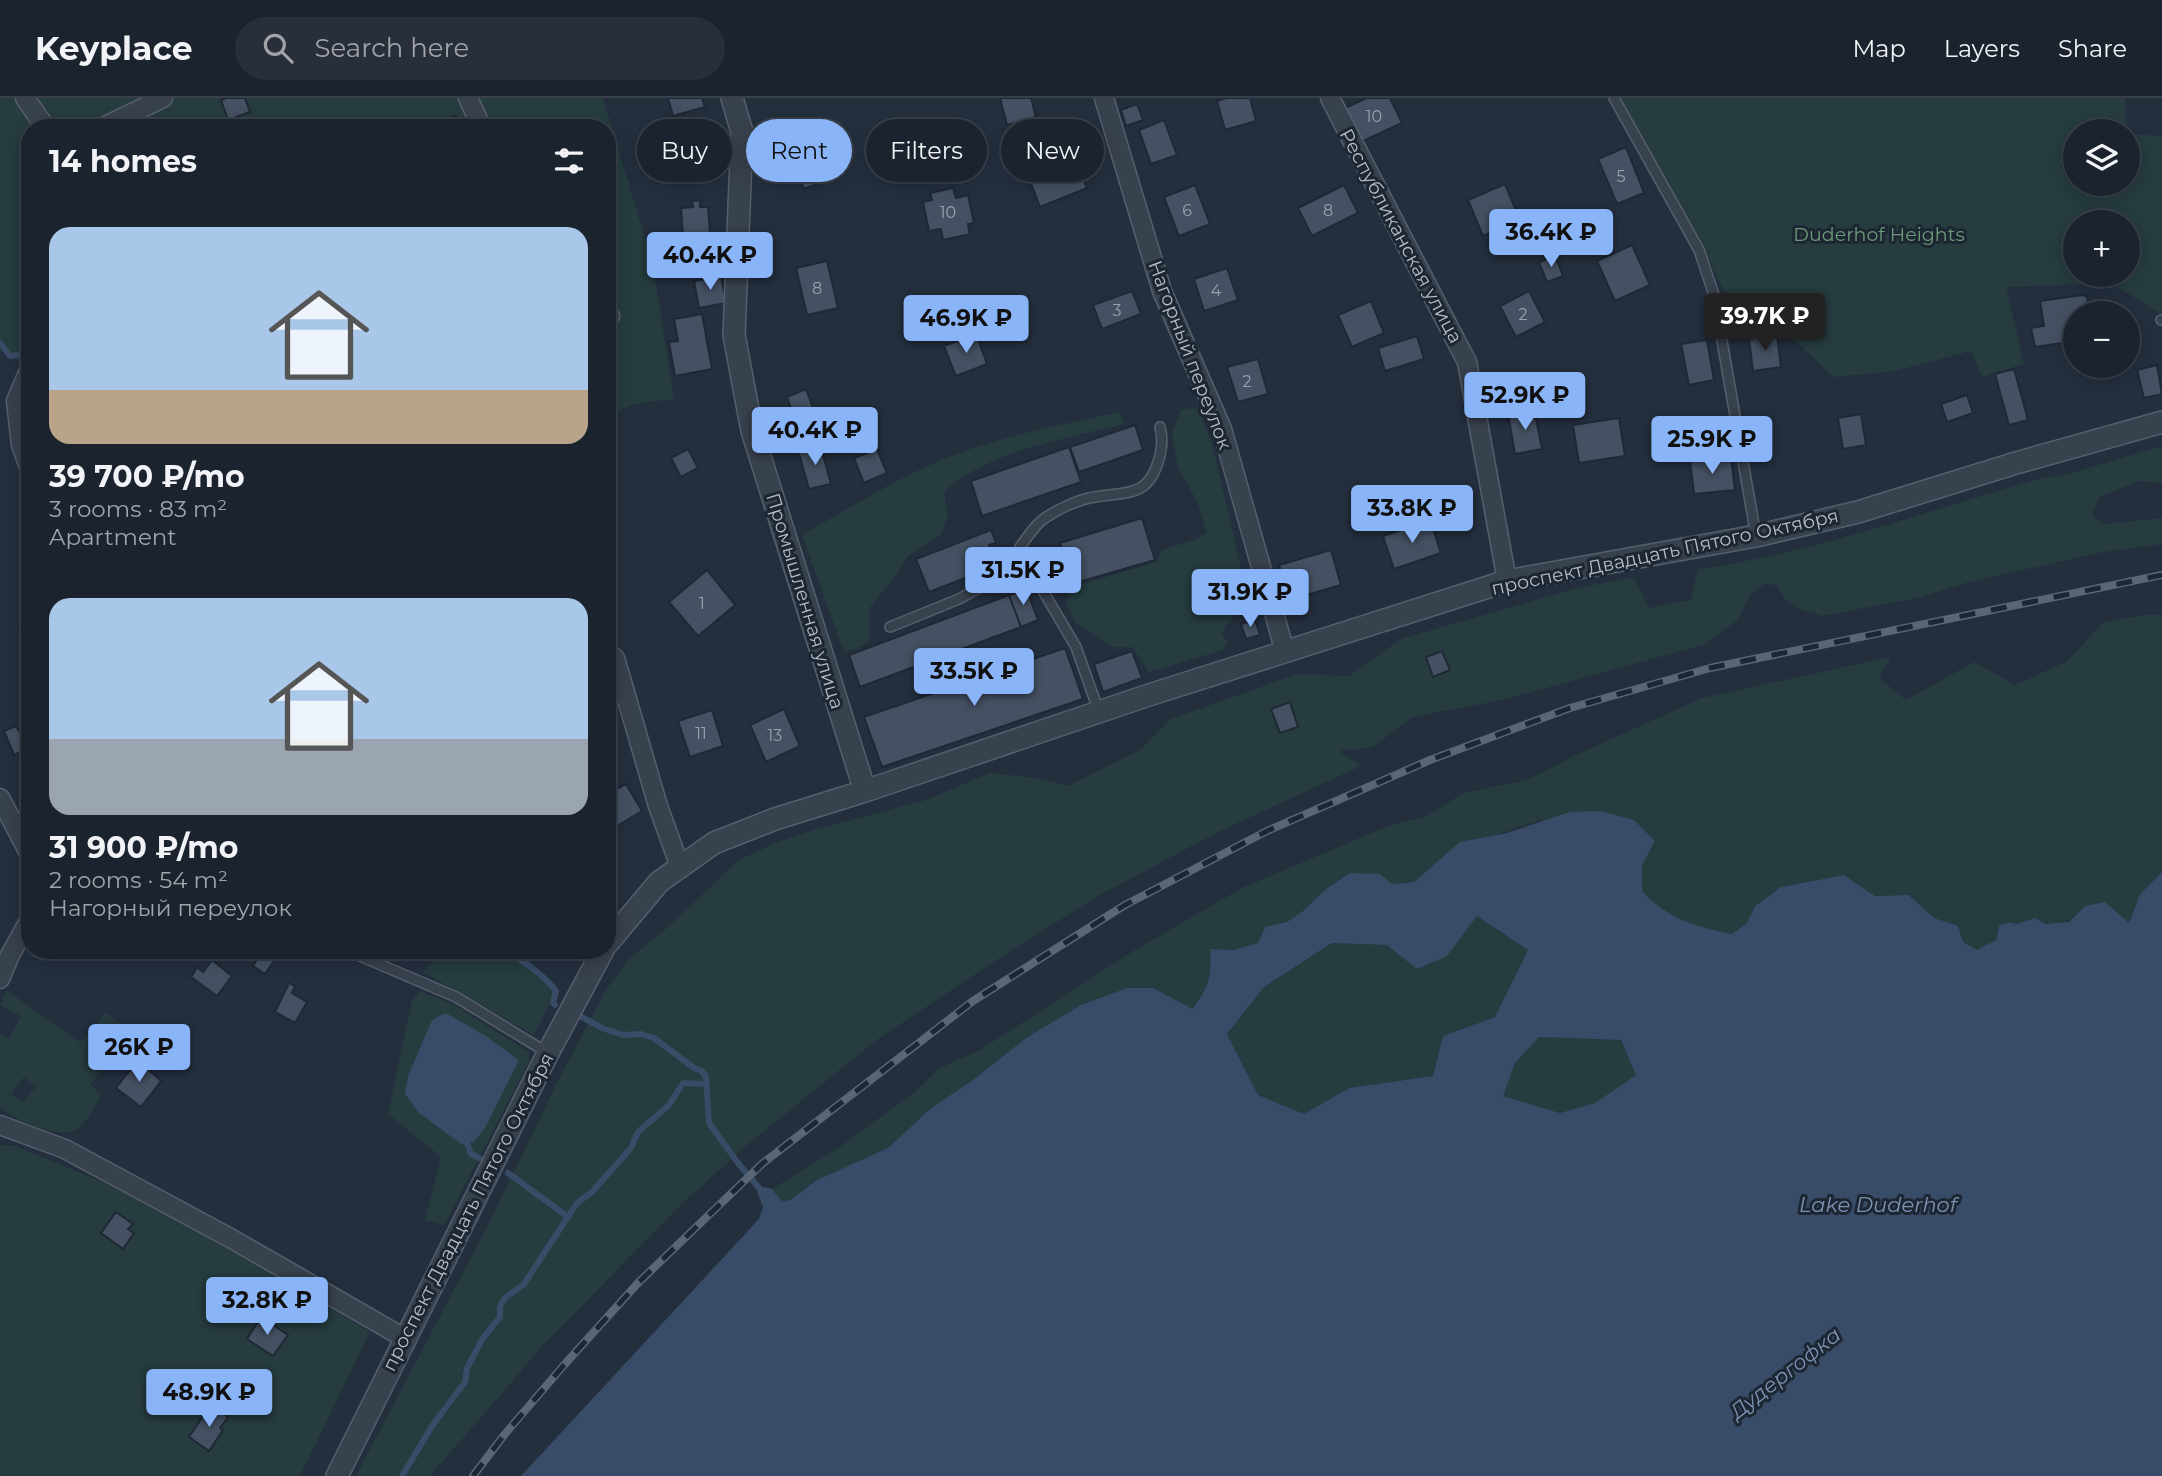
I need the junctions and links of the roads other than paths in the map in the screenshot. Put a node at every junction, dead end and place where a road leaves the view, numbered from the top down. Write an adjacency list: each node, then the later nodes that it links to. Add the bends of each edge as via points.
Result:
1 (25, 98): 8 (street)
2 (163, 98): 9 (street)
3 (468, 98): 10 (street)
4 (732, 98): 22 (street, Промышленная улица, via 742,132 734,335 752,431)
5 (1104, 98): 19 (street, Нагорный переулок, via 1163,290 1222,429)
6 (1330, 98): 17 (street, Республиканская улица, via 1467,362)
7 (1614, 98): 15 (lane, via 1687,225 1714,295)
8 (40, 119)
9 (120, 119)
10 (478, 119)
11 (21, 389): 14 (street, via 16,401)
12 (2162, 422): 15 (street, проспект Двадцать Пятого Октября, via 1858,512)
13 (1160, 427): 16 (lane, via 1163,442 1154,477 1142,488 1093,497 1043,519 1020,547)
14 (21, 445)
15 (1756, 537): 17 (street, проспект Двадцать Пятого Октября)
16 (1026, 562): 18 (lane, via 959,599); 21 (lane, via 1076,647)
17 (1507, 581): 19 (street, проспект Двадцать Пятого Октября)
18 (890, 627)
19 (1285, 652): 21 (street, проспект Двадцать Пятого Октября)
20 (616, 661): 25 (street)
21 (1099, 712): 22 (street, проспект Двадцать Пятого Октября)
22 (865, 791): 25 (street, проспект Двадцать Пятого Октября, via 714,843)
23 (0, 798): 24 (street)
24 (21, 838)
25 (680, 867): 26 (street, проспект Двадцать Пятого Октября, via 659,882)
26 (616, 933)
27 (21, 935): 30 (street)
28 (367, 959): 31 (lane, via 456,997)
29 (598, 959): 31 (street, проспект Двадцать Пятого Октября)
30 (0, 979)
31 (548, 1052): 33 (street, проспект Двадцать Пятого Октября)
32 (0, 1125): 33 (street, via 65,1149)
33 (406, 1339): 34 (street, проспект Двадцать Пятого Октября)
34 (337, 1476)

